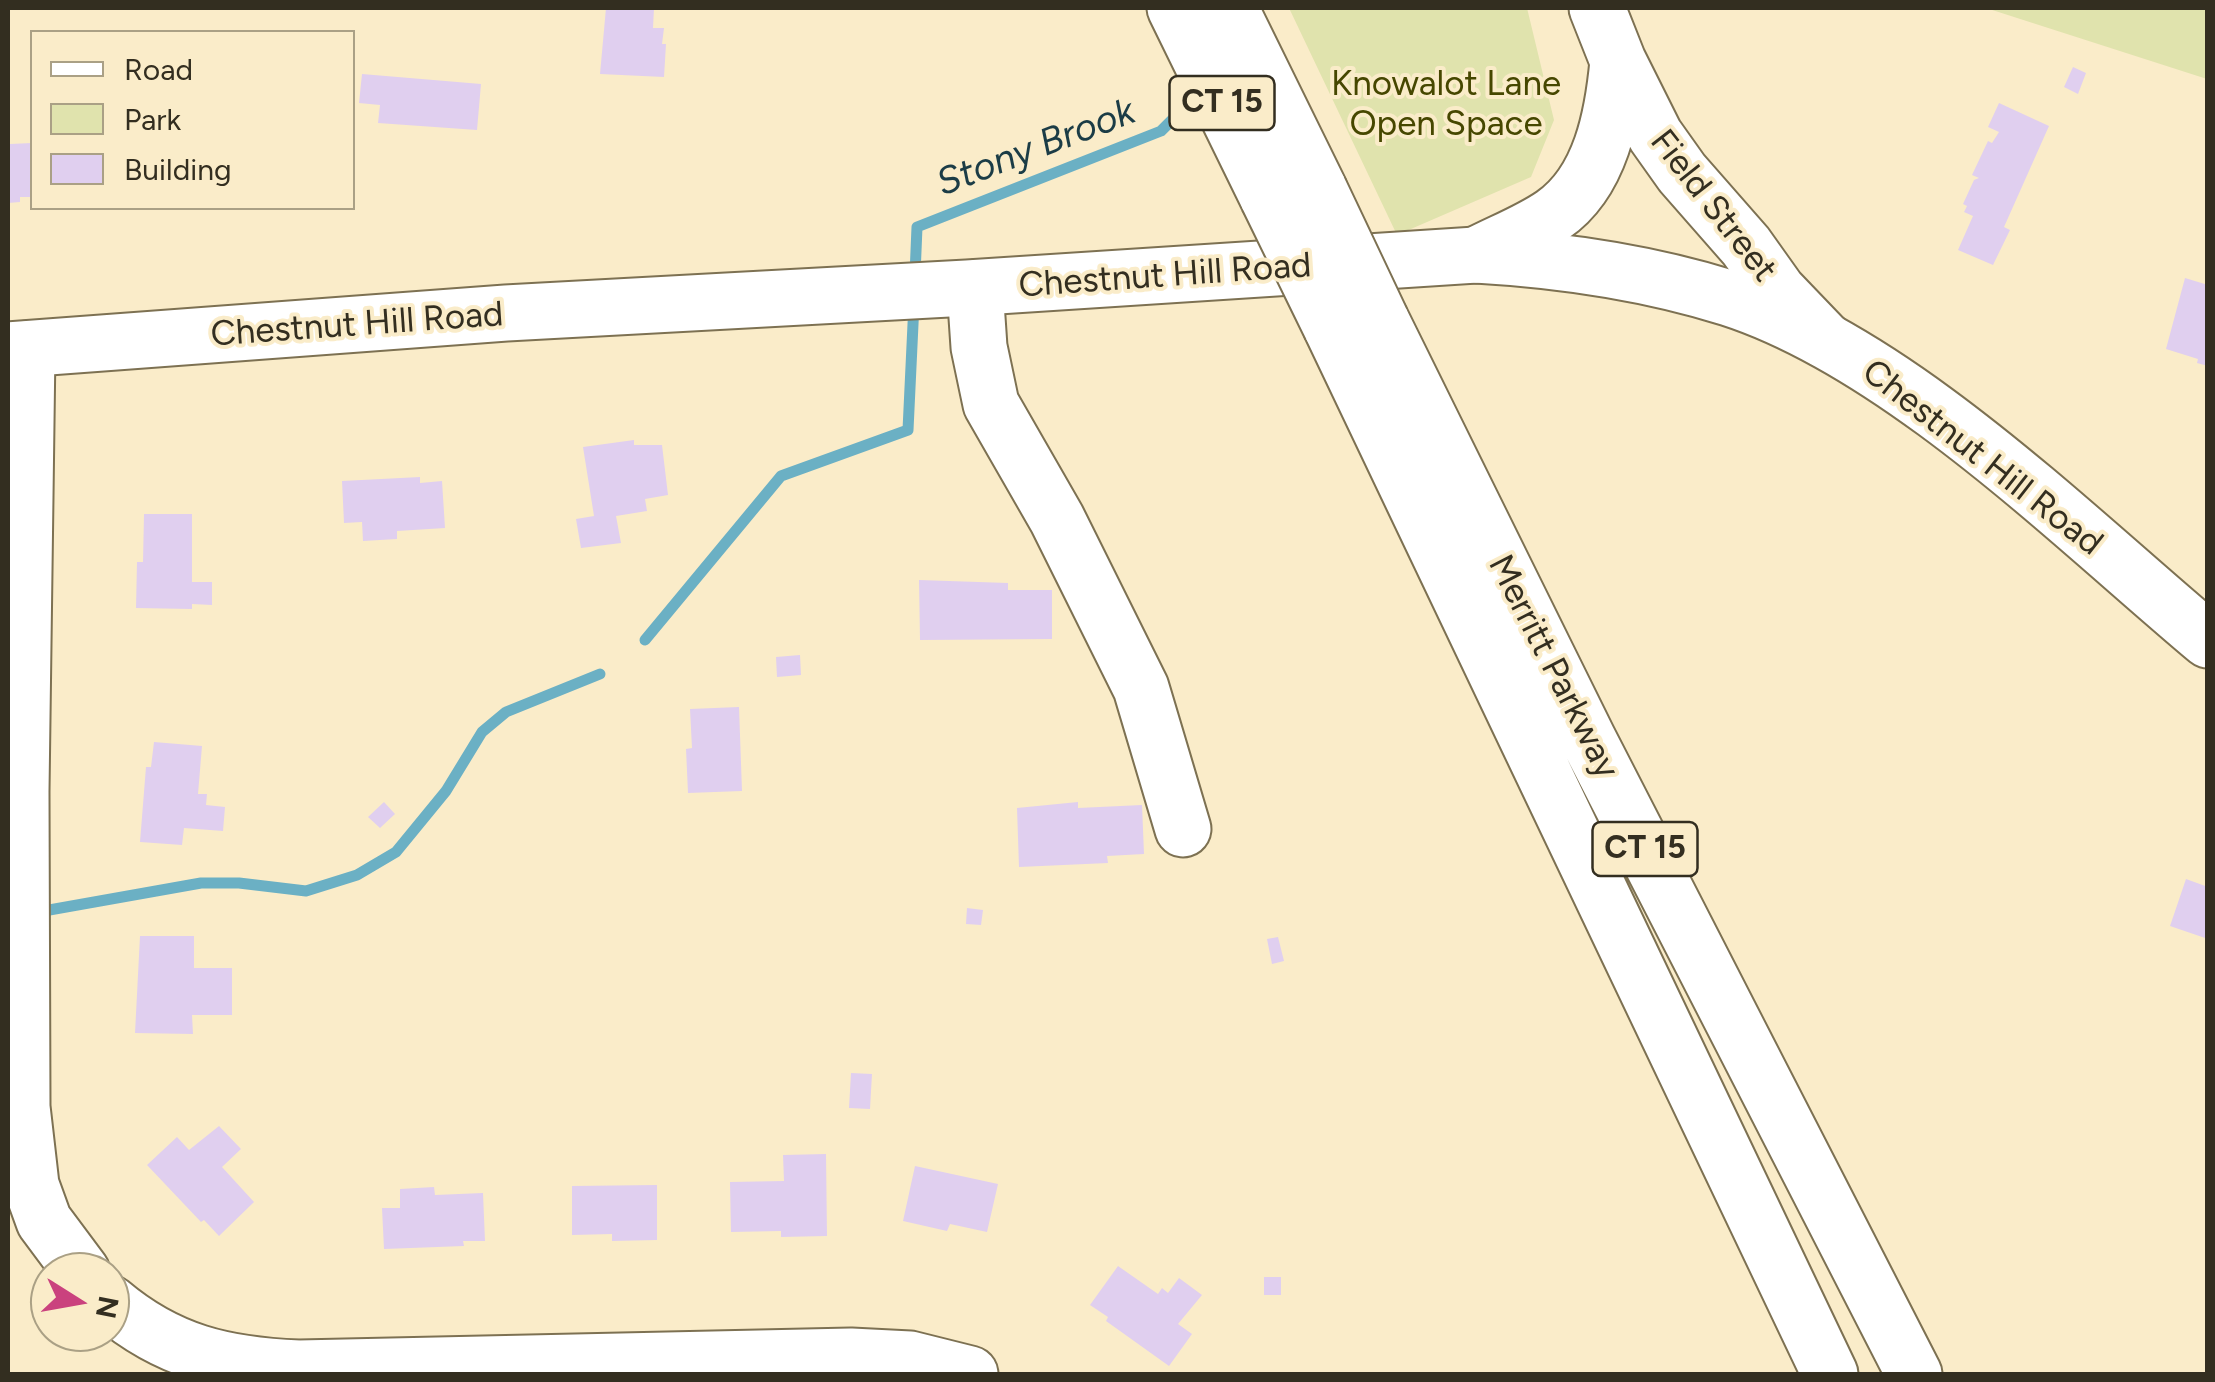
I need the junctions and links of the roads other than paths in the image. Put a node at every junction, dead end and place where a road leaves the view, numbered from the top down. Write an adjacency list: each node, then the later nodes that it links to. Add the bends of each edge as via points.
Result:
1 (1175, 8): 5 (main road, Merritt Parkway / CT 15)
2 (1230, 8): 5 (main road, Merritt Parkway / CT 15)
3 (1598, 8): 4 (main road, Field Street)
4 (1618, 61): 6 (main road, Field Street, via 1614,110 1579,189 1554,214); 9 (main road, Field Street, via 1654,136)
5 (1294, 193): 8 (main road, Merritt Parkway / CT 15, bridge)
6 (1476, 255): 7 (main road, Chestnut Hill Road); 9 (main road, Chestnut Hill Road, via 1555,259 1643,275 1733,299)
7 (971, 288): 10 (main road, Chestnut Hill Road); 12 (main road, via 991,404 1141,688)
8 (1356, 323): 17 (main road, Merritt Parkway / CT 15); 18 (main road, Merritt Parkway / CT 15, via 1580,723)
9 (1824, 340): 11 (main road, Chestnut Hill Road, via 1965,436)
10 (17, 350): 13 (main road)
11 (2208, 640)
12 (1183, 829)
13 (19, 1191): 14 (main road)
14 (67, 1252)
15 (130, 1320): 16 (main road, via 216,1360 250,1366 851,1356 910,1359)
16 (970, 1374)
17 (1830, 1374)
18 (1914, 1374)

